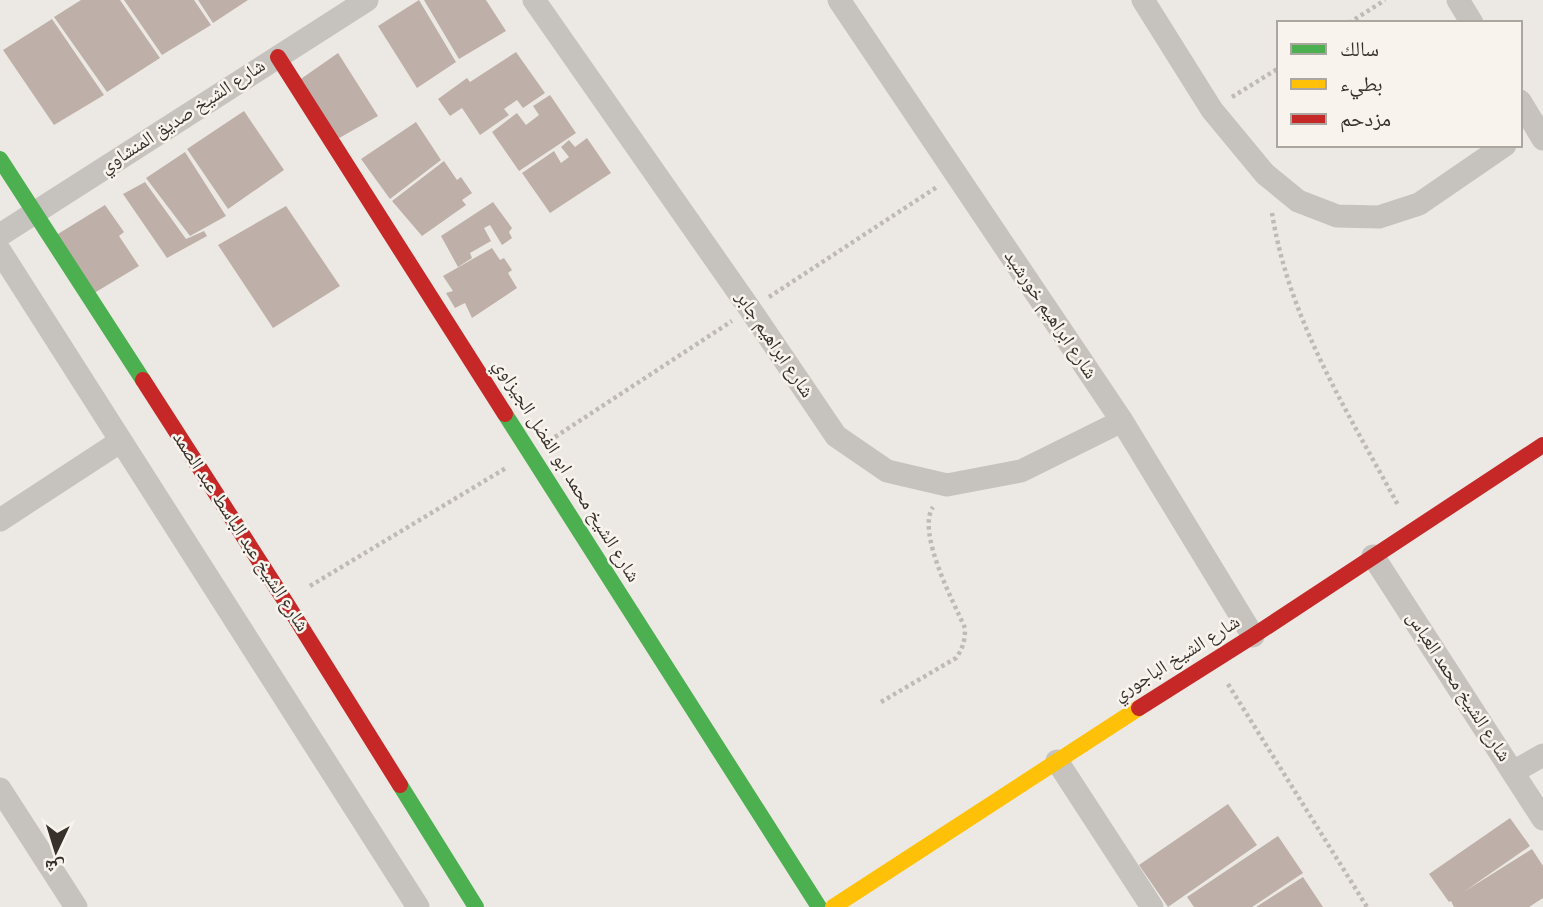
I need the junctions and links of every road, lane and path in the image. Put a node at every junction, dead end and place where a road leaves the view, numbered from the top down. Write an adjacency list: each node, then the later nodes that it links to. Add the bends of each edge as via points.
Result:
1 (367, 0): 9 (street, شارع الشيخ صديق المنشاوي)
2 (534, 0): 24 (street, شارع ابراهيم جابر, via 836,436 887,471)
3 (839, 0): 20 (street, شارع ابراهيم خورشيد)
4 (1143, 0): 12 (street)
5 (1385, 0): 7 (path)
6 (1458, 0): 8 (street)
7 (1352, 21)
8 (1471, 21)
9 (278, 57): 17 (street, شارع الشيخ صديق المنشاوي); 23 (street, شارع الشيخ محمد ابو الفضل الجيزاوي)
10 (1277, 69): 12 (path)
11 (1522, 106): 13 (street)
12 (1212, 110): 16 (street)
13 (1533, 133)
14 (1502, 147): 16 (street, via 1419,204 1380,217 1337,216 1297,201)
15 (0, 159): 17 (street, شارع الشيخ عبد الباسط عبد الصمد)
16 (1265, 174): 26 (path, via 1276,243 1297,309 1326,373)
17 (34, 213): 18 (street, شارع الشيخ صديق المنشاوي); 28 (street, شارع الشيخ عبد الباسط عبد الصمد)
18 (0, 235)
19 (0, 251): 21 (street)
20 (1122, 421): 24 (street, شارع ابراهيم جابر, via 1021,471); 29 (street, شارع ابراهيم خورشيد)
21 (121, 441): 25 (street); 38 (street)
22 (1543, 445): 26 (street, شارع الشيخ الباجوري)
23 (530, 453): 28 (path); 40 (street, شارع الشيخ محمد ابو الفضل الجيزاوي)
24 (947, 485): 31 (path, via 929,512 929,533 933,554 965,628 962,649 956,658)
25 (0, 520)
26 (1412, 530): 27 (street, شارع الشيخ الباجوري)
27 (1373, 556): 29 (street, شارع الشيخ الباجوري); 34 (street, شارع الشيخ محمد العباس)
28 (285, 601): 39 (street, شارع الشيخ عبد الباسط عبد الصمد)
29 (1253, 636): 30 (street, شارع الشيخ الباجوري)
30 (1213, 660): 33 (street, شارع الشيخ الباجوري); 43 (path)
31 (881, 702)
32 (1543, 755): 34 (street)
33 (1057, 761): 41 (street, شارع الشيخ الباجوري); 42 (street)
34 (1513, 772): 36 (street, شارع الشيخ محمد العباس)
35 (0, 789): 37 (street)
36 (1543, 819)
37 (76, 907)
38 (418, 907)
39 (475, 907)
40 (819, 907)
41 (833, 907)
42 (1152, 907)
43 (1367, 907)

